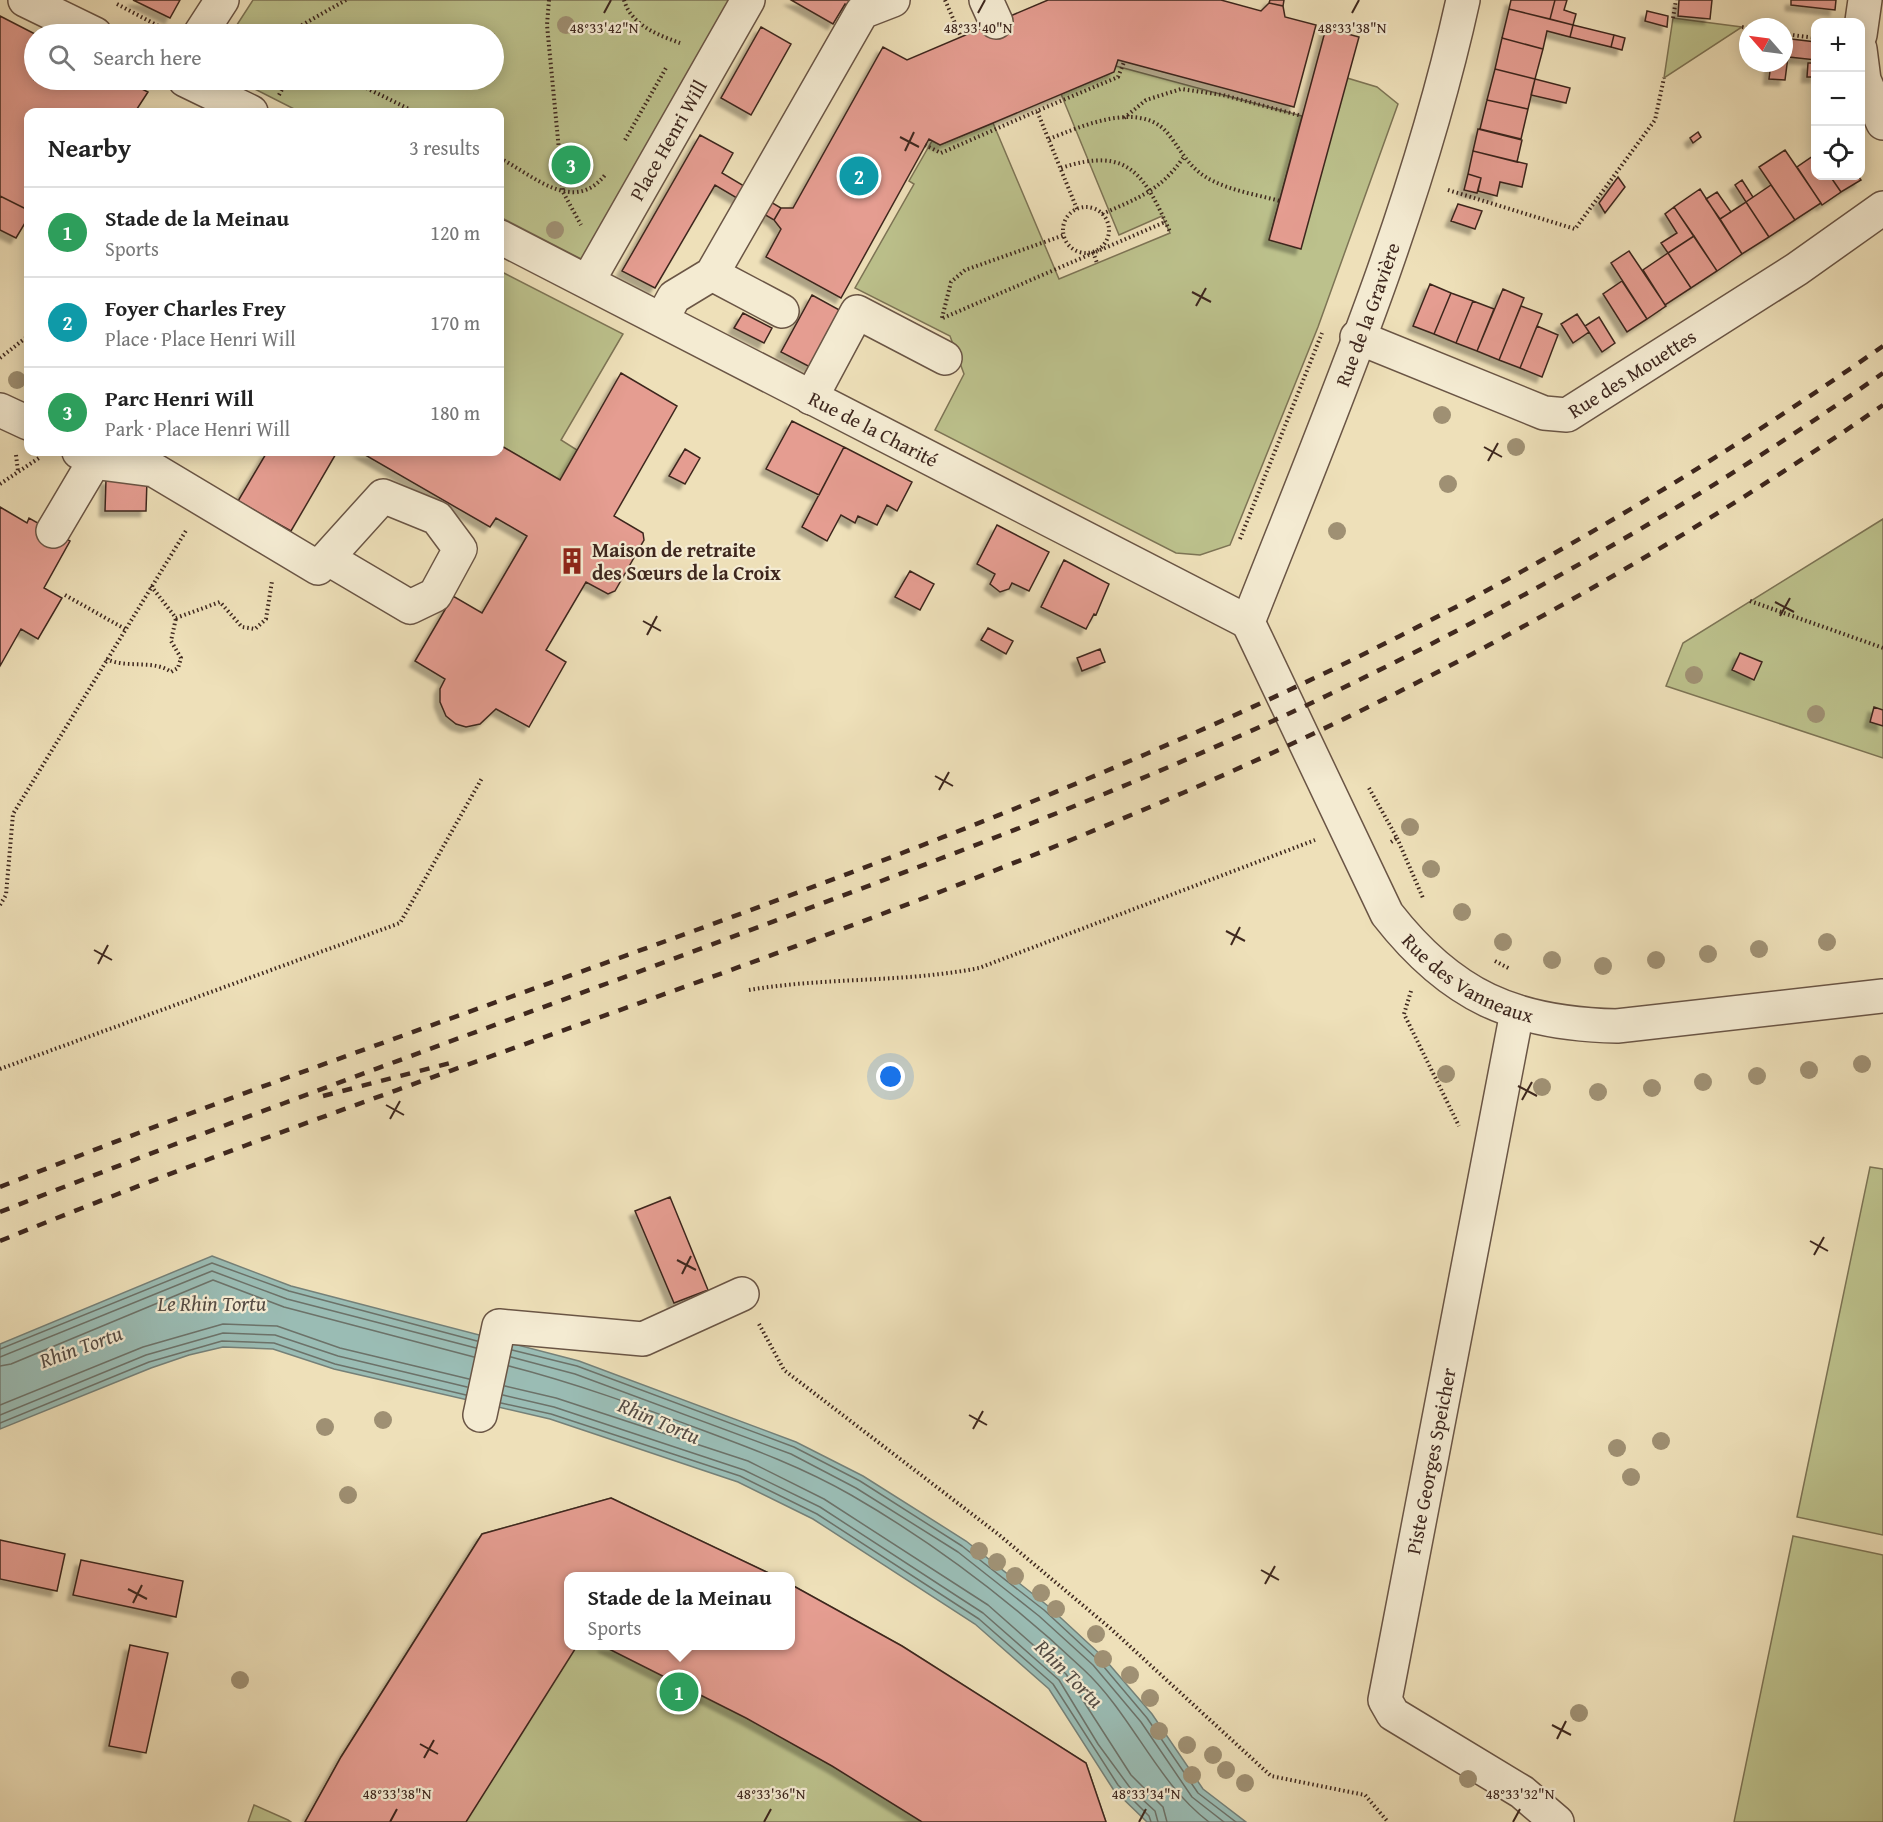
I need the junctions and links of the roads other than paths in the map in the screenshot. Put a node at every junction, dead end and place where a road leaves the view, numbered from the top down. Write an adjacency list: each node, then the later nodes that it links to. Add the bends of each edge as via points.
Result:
1 (26, 0): 8 (street)
2 (222, 0): 9 (street)
3 (748, 0): 17 (street, Place Henri Will)
4 (893, 0): 16 (street, via 862,12)
5 (1463, 0): 20 (street, Rue de la Gravière, via 1444,86 1423,154)
6 (1865, 0): 7 (street)
7 (1862, 18)
8 (75, 24)
9 (206, 24)
10 (1863, 72): 13 (street)
11 (206, 90): 12 (street)
12 (243, 108)
13 (1883, 123)
14 (1883, 208): 20 (street, Rue des Mouettes, via 1797,269 1567,415 1544,413)
15 (504, 239): 17 (street, Rue de la Charité)
16 (712, 274): 18 (street); 19 (street, via 674,297)
17 (588, 281): 19 (street, Rue de la Charité)
18 (783, 311)
19 (662, 319): 22 (street, Rue de la Charité)
20 (1357, 337): 28 (street, Rue de la Gravière)
21 (945, 358): 22 (street, via 857,312)
22 (811, 398): 28 (street, Rue de la Charité)
23 (0, 410): 24 (street)
24 (24, 421)
25 (87, 456): 26 (street); 27 (street, via 154,470 318,568)
26 (53, 531)
27 (327, 558)
28 (1248, 622): 30 (street, Rue des Vanneaux, via 1387,914 1418,951 1456,983)
29 (1883, 996): 30 (street, Rue des Vanneaux, via 1617,1026 1554,1022)
30 (1517, 1012): 33 (street, Piste Georges Speicher, via 1385,1700 1394,1714 1522,1792)
31 (742, 1294): 32 (street, via 643,1339 499,1326)
32 (480, 1415)
33 (1557, 1822)

